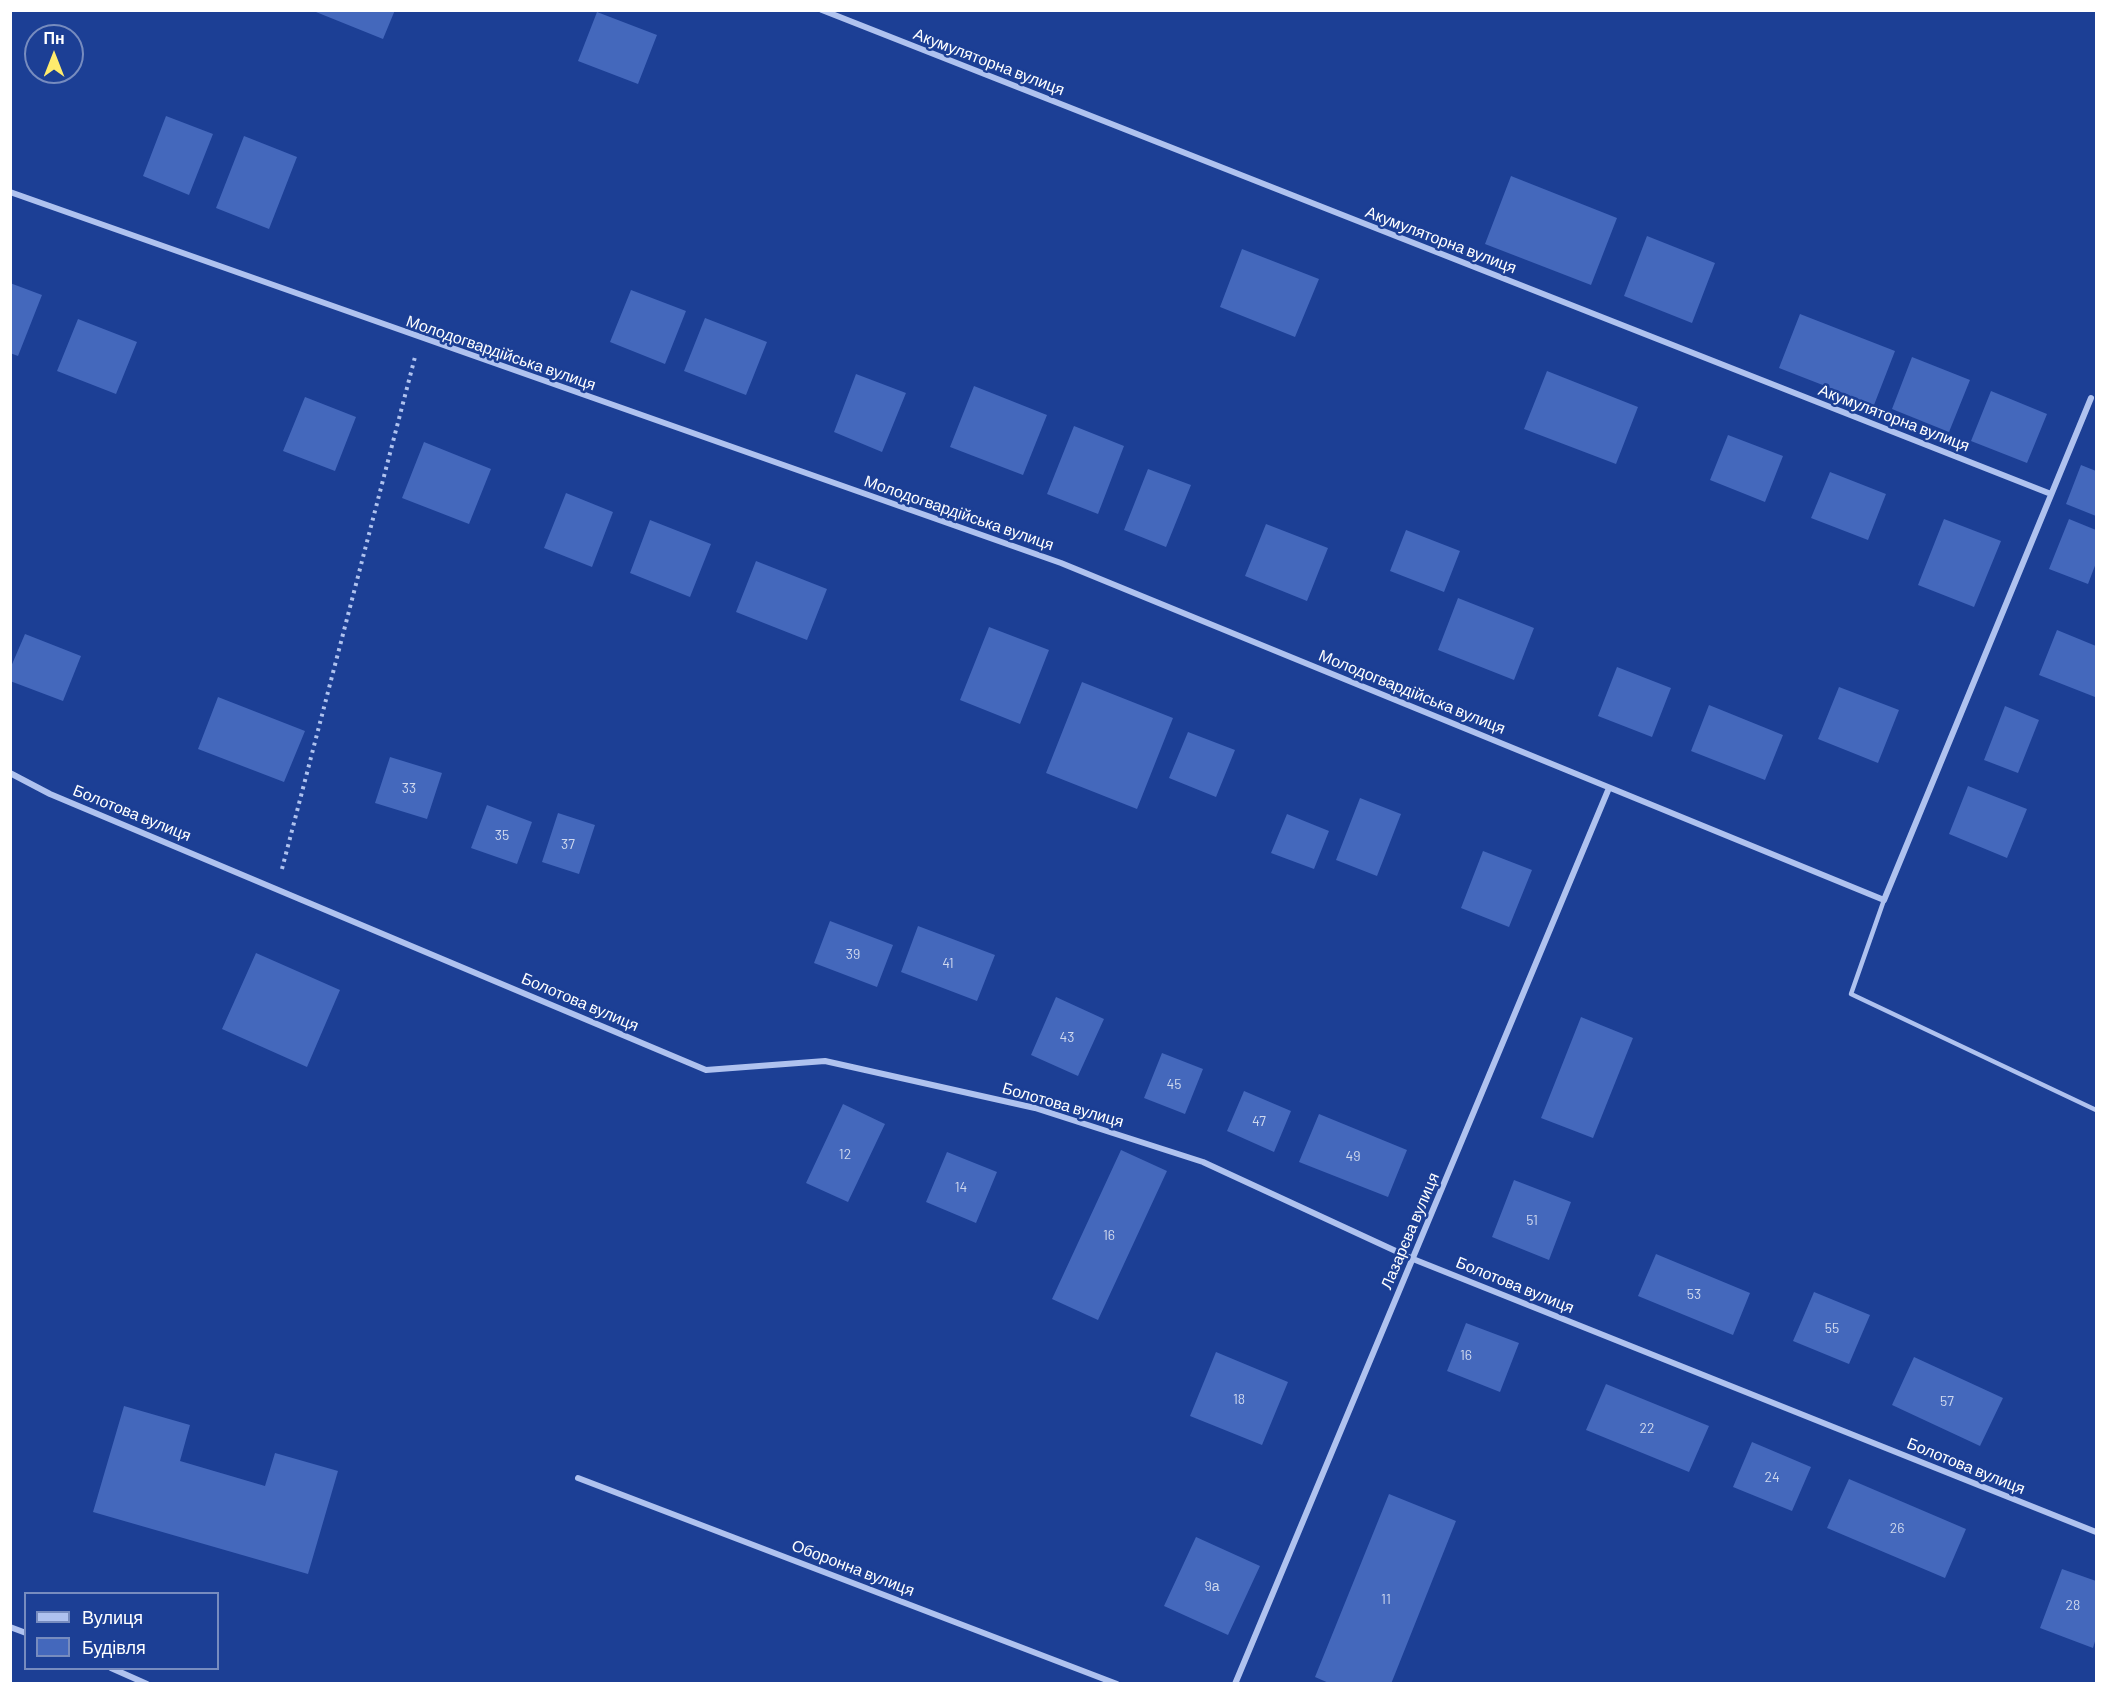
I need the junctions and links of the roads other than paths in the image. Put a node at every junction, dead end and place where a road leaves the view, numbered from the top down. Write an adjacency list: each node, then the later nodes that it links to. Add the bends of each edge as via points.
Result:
1 (822, 10): 4 (street, Акумуляторна вулиця)
2 (10, 192): 6 (street, Молодогвардійська вулиця, via 1061,563)
3 (2091, 398): 4 (street)
4 (2051, 494): 7 (street)
5 (10, 773): 9 (street, Болотова вулиця, via 50,794 706,1070 825,1061 1035,1108 1203,1162)
6 (1609, 788): 7 (street, Молодогвардійська вулиця); 9 (street, Лазарєва вулиця)
7 (1884, 900): 8 (lane, via 1851,994)
8 (2097, 1110)
9 (1413, 1259): 11 (street, Болотова вулиця); 15 (street, Лазарєва вулиця)
10 (578, 1478): 14 (street, Оборонна вулиця)
11 (2097, 1532)
12 (116, 1670): 13 (street)
13 (147, 1683)
14 (1117, 1683)
15 (1235, 1683)

